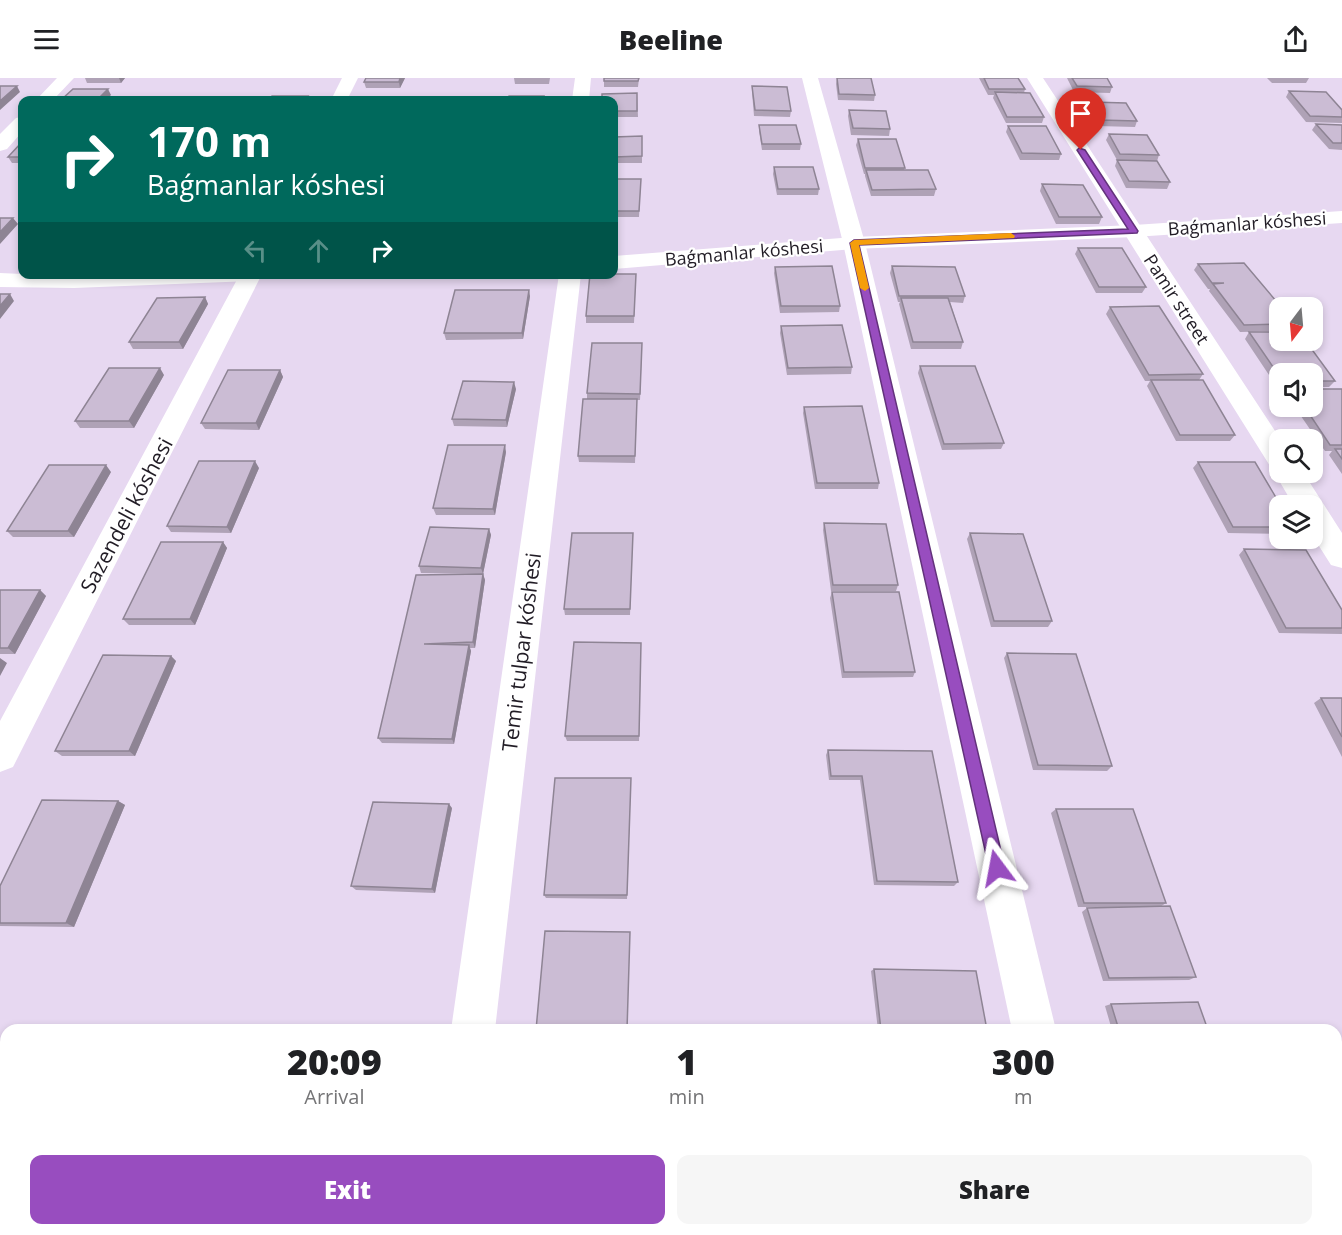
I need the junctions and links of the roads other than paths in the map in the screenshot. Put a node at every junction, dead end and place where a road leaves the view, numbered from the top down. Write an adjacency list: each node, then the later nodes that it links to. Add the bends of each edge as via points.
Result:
1 (66, 78): 6 (street)
2 (350, 78): 7 (street)
3 (583, 78): 8 (street)
4 (810, 78): 13 (street)
5 (1035, 78): 12 (street, Pamir street)
6 (48, 96)
7 (341, 96)
8 (581, 96)
9 (18, 126): 10 (street)
10 (0, 145)
11 (1342, 217): 12 (street, Baǵmanlar kóshesi)
12 (1134, 231): 13 (street, Baǵmanlar kóshesi); 19 (street, Pamir street)
13 (854, 243): 14 (street, Baǵmanlar kóshesi); 24 (street)
14 (618, 263)
15 (104, 279): 18 (street)
16 (248, 279): 22 (street, Sazendeli kóshesi)
17 (569, 279): 23 (street, Temir tulpar kóshesi)
18 (0, 280)
19 (1269, 442)
20 (1323, 528): 21 (street)
21 (1342, 557)
22 (0, 756)
23 (473, 1024)
24 (1033, 1024)

